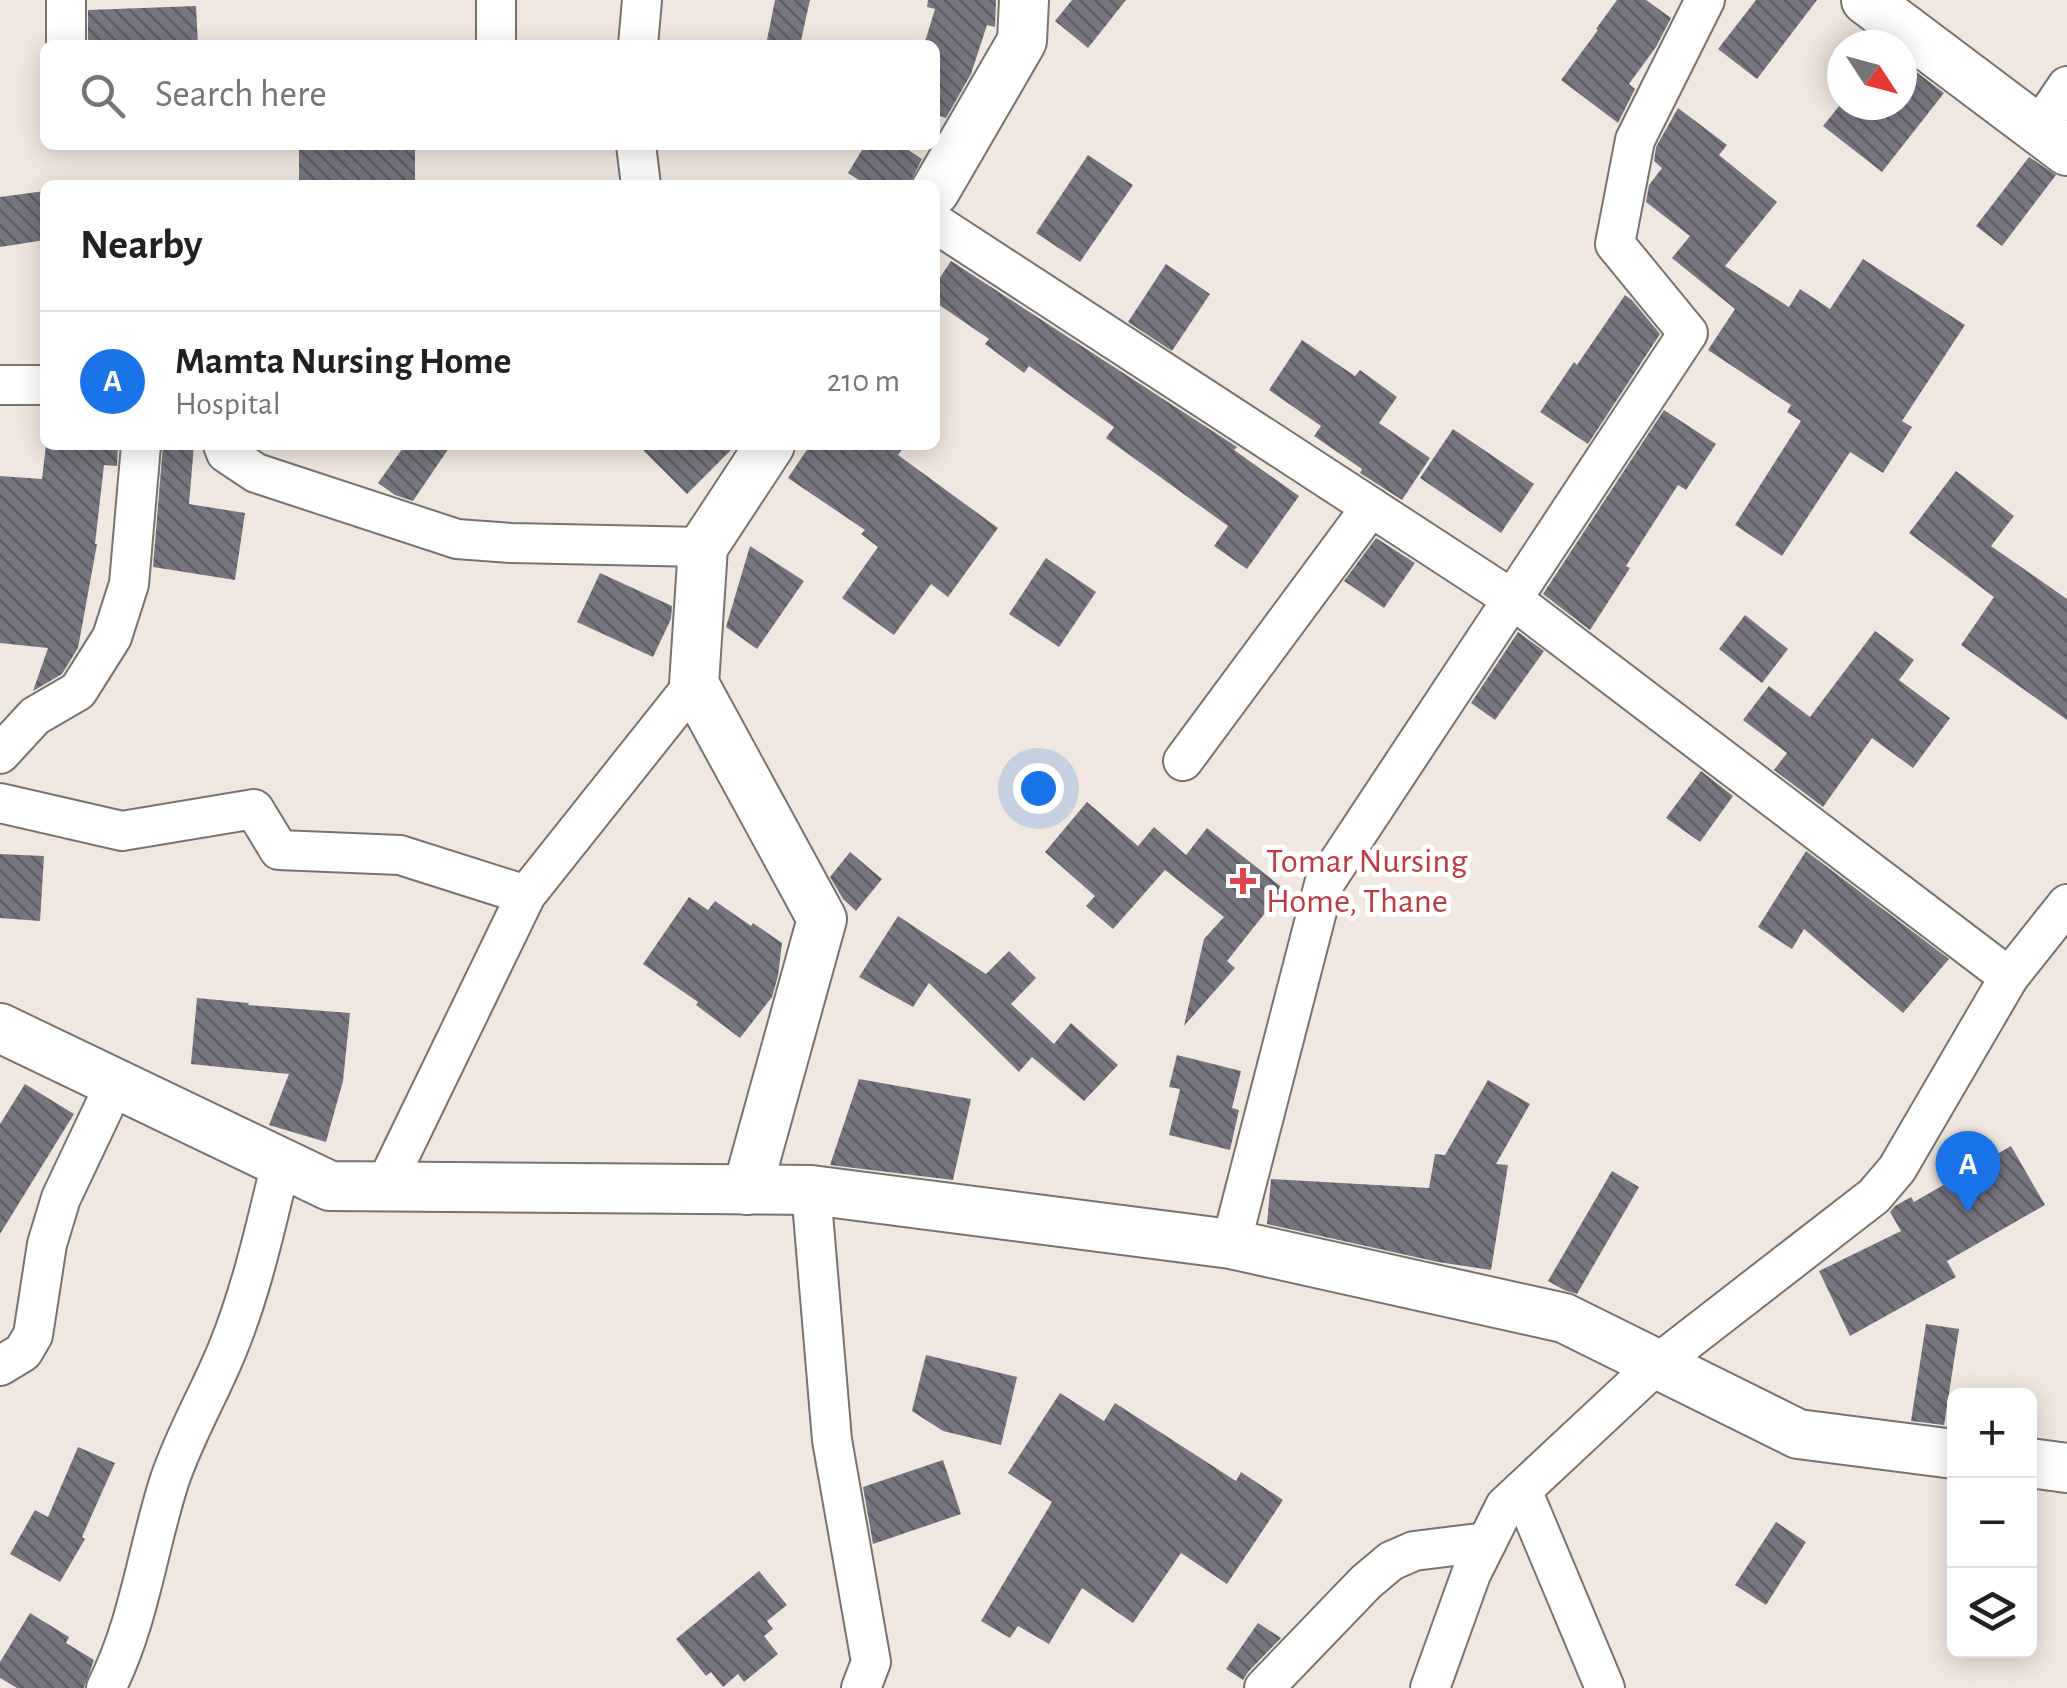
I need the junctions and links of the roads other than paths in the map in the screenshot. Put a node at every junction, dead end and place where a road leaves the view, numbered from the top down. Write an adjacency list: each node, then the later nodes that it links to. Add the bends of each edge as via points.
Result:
1 (66, 0): 7 (street)
2 (496, 0): 8 (street)
3 (642, 0): 9 (street)
4 (1024, 0): 14 (street, via 1022,41)
5 (1705, 0): 23 (street, via 1635,140 1615,244 1688,334)
6 (1866, 0): 11 (street)
7 (66, 40)
8 (496, 40)
9 (638, 40)
10 (2067, 86): 11 (street)
11 (2053, 140)
12 (637, 150): 13 (street)
13 (641, 180)
14 (940, 182)
15 (940, 226): 21 (street)
16 (0, 385): 17 (street)
17 (40, 386)
18 (141, 450): 25 (street, via 129,584 112,637 78,691 35,716)
19 (225, 450): 22 (street, via 256,473 457,539)
20 (767, 450): 22 (street)
21 (1371, 507): 23 (street); 26 (street)
22 (703, 548): 24 (street)
23 (1512, 599): 30 (street); 37 (street, via 1324,884)
24 (694, 684): 28 (street); 35 (street, via 822,919)
25 (0, 754)
26 (1183, 761)
27 (0, 803): 28 (street, via 122,830 254,809 279,850 400,855)
28 (526, 895): 34 (street)
29 (2067, 904): 30 (street)
30 (2008, 977): 38 (street, via 1897,1169 1874,1196)
31 (0, 1028): 32 (street)
32 (115, 1084): 33 (street); 39 (street, via 61,1198 33,1335 23,1352)
33 (282, 1163): 34 (street, via 330,1186); 45 (street, via 230,1345 170,1480)
34 (385, 1186): 35 (street)
35 (747, 1190): 36 (street)
36 (811, 1190): 37 (street); 46 (street, via 832,1440 872,1662)
37 (1231, 1244): 38 (street, via 1564,1318)
38 (1656, 1364): 40 (street, via 1798,1434); 43 (street)
39 (0, 1366)
40 (1947, 1453)
41 (2037, 1464): 42 (street)
42 (2067, 1468)
43 (1522, 1490): 44 (street, via 1505,1506); 49 (street)
44 (1487, 1542): 47 (street, via 1414,1551 1391,1561); 48 (street)
45 (106, 1688)
46 (861, 1688)
47 (1264, 1688)
48 (1430, 1688)
49 (1604, 1688)

